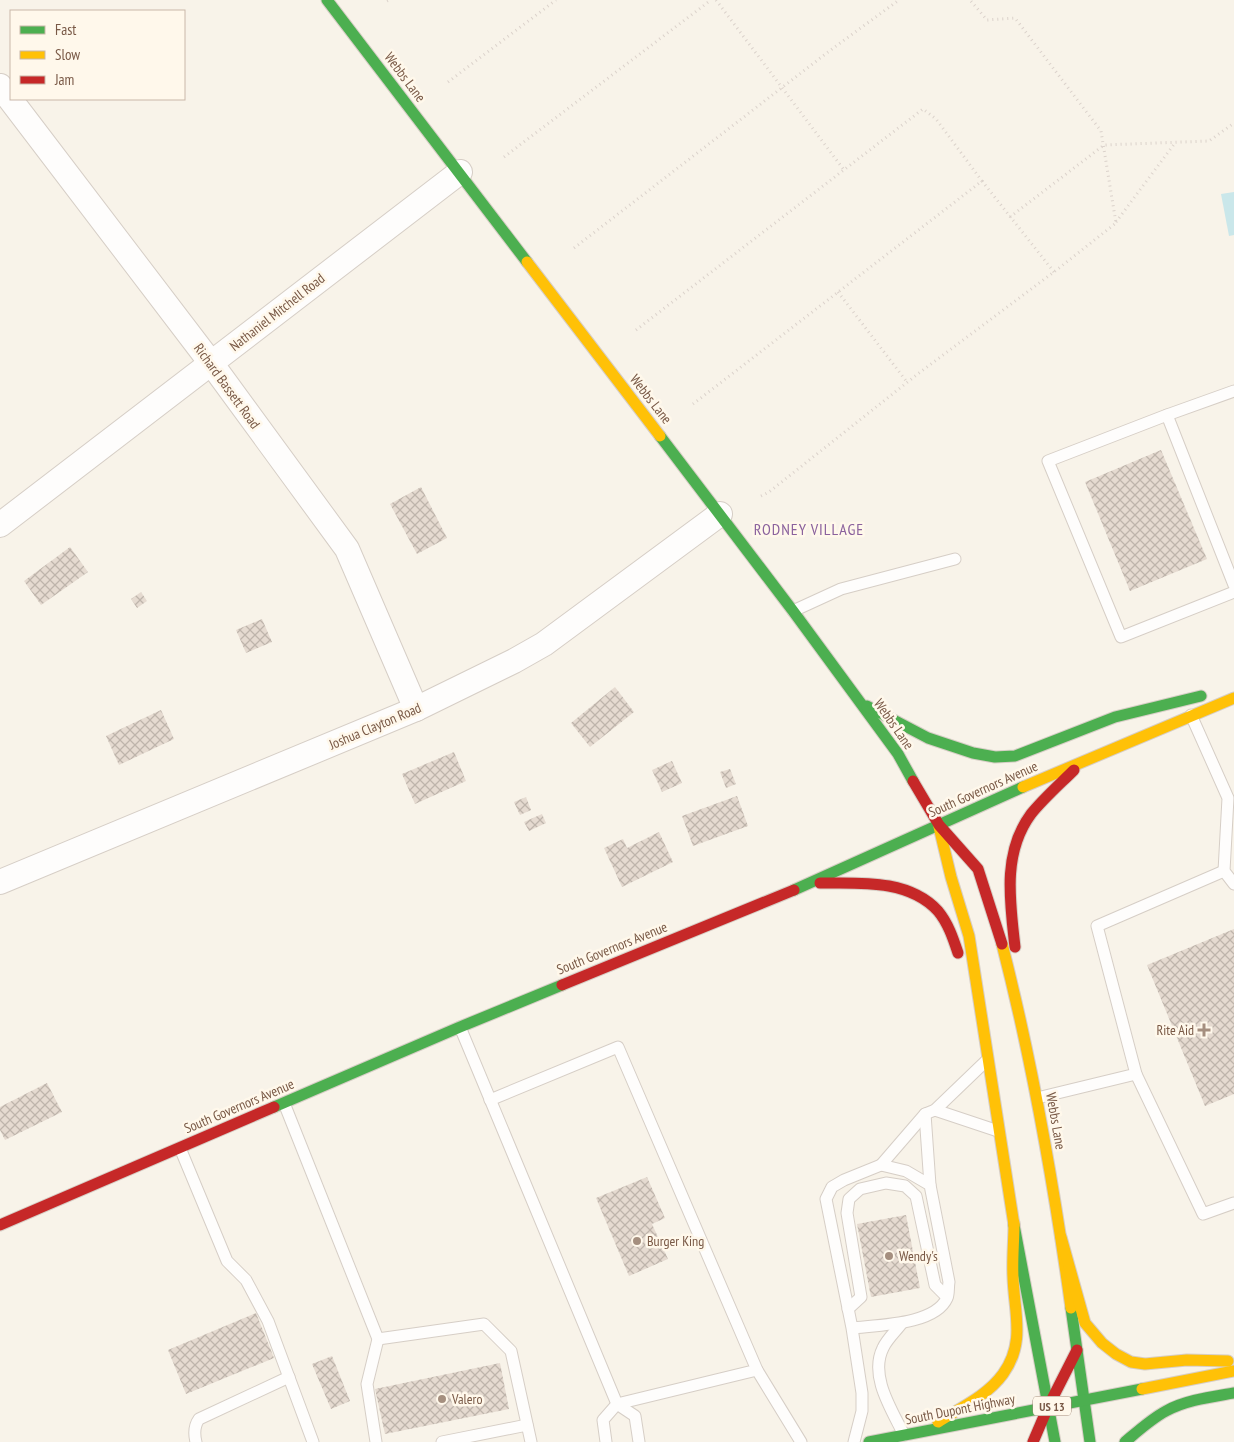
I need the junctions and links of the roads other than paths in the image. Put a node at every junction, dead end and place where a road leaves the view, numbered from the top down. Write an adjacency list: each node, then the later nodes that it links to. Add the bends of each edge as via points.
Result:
1 (327, 0): 5 (main road, Webbs Lane)
2 (0, 86): 3 (street, Richard Bassett Road)
3 (10, 99)
4 (11, 100): 6 (street, Richard Bassett Road)
5 (460, 172): 6 (street, Nathaniel Mitchell Road); 9 (main road, Webbs Lane)
6 (212, 363): 10 (street, Nathaniel Mitchell Road); 18 (street, Richard Bassett Road, via 347,550)
7 (1234, 391): 8 (lane)
8 (1167, 415): 12 (lane); 13 (lane, via 1048,461 1120,637)
9 (720, 514): 14 (main road, Webbs Lane); 18 (street, Joshua Clayton Road, via 544,644)
10 (0, 525)
11 (955, 559): 14 (lane, via 841,589)
12 (1234, 585)
13 (1234, 592)
14 (794, 611): 17 (main road, Webbs Lane)
15 (1234, 688): 17 (main road, via 1115,717 1015,756 996,757 973,754 928,738)
16 (1234, 698): 19 (main road, South Governors Avenue)
17 (861, 703): 22 (main road, Webbs Lane, via 898,754)
18 (416, 709): 24 (street, Joshua Clayton Road)
19 (1191, 715): 20 (main road, South Governors Avenue); 21 (lane)
20 (1081, 762): 22 (main road, South Governors Avenue); 29 (main road, via 1027,820 1011,857 1015,947)
21 (1231, 799): 23 (lane)
22 (939, 825): 25 (main road, South Governors Avenue); 29 (main road, Webbs Lane, via 978,869); 31 (main road, Webbs Lane, via 969,936)
23 (1224, 872): 26 (lane); 33 (lane, via 1097,926)
24 (0, 882)
25 (809, 884): 27 (main road, via 879,885 915,893 931,903 946,920 954,936); 30 (main road, South Governors Avenue)
26 (1234, 884)
27 (960, 965)
28 (965, 984): 31 (main road)
29 (1013, 986): 34 (main road, Webbs Lane)
30 (460, 1027): 35 (lane); 36 (main road, South Governors Avenue)
31 (986, 1047): 32 (main road, Webbs Lane)
32 (988, 1059): 37 (lane); 38 (main road, Webbs Lane)
33 (1136, 1074): 34 (lane); 42 (lane, via 1203,1214)
34 (1037, 1098): 45 (main road, Webbs Lane)
35 (490, 1100): 53 (lane, via 618,1047); 58 (lane)
36 (284, 1103): 39 (main road, South Governors Avenue); 50 (lane)
37 (930, 1112): 38 (lane); 40 (lane); 41 (lane)
38 (999, 1131): 43 (main road, Webbs Lane)
39 (180, 1148): 44 (main road, South Governors Avenue); 55 (lane, via 227,1261 252,1289)
40 (882, 1165): 41 (lane, via 906,1171); 47 (lane, via 832,1187 826,1200)
41 (930, 1185): 46 (lane, via 949,1282)
42 (1234, 1203)
43 (1014, 1223): 59 (main road, Webbs Lane); 61 (main road, via 1013,1285 1018,1334 1012,1354 1002,1374 990,1386)
44 (0, 1225)
45 (1061, 1237): 51 (main road, Webbs Lane); 52 (main road, via 1085,1323 1111,1350 1139,1364 1180,1360)
46 (947, 1297): 47 (lane, via 935,1285 916,1196 906,1186 886,1183 860,1189 849,1199 847,1213 861,1297); 48 (lane, via 930,1314)
47 (848, 1309): 49 (lane)
48 (902, 1323): 49 (lane); 62 (lane, via 883,1347 879,1372 889,1405)
49 (852, 1328): 71 (lane, via 862,1393 862,1411)
50 (378, 1340): 60 (lane, via 484,1324 511,1351); 65 (lane, via 367,1384)
51 (1076, 1350): 57 (main road, Webbs Lane); 59 (main road)
52 (1234, 1361)
53 (757, 1370): 58 (lane); 70 (lane)
54 (1234, 1371): 57 (main road, South Dupont Highway / US 13)
55 (289, 1377): 63 (lane, via 199,1419 194,1436); 64 (lane)
56 (1234, 1393): 76 (main road, via 1189,1402 1168,1410)
57 (1084, 1401): 59 (main road, South Dupont Highway / US 13); 75 (main road, Webbs Lane)
58 (617, 1404): 68 (lane, via 603,1420); 69 (lane, via 635,1416)
59 (1048, 1407): 61 (main road, South Dupont Highway / US 13); 73 (main road); 74 (main road, Webbs Lane)
60 (527, 1426): 66 (lane); 67 (lane)
61 (922, 1432): 62 (main road, South Dupont Highway / US 13)
62 (904, 1435): 72 (main road, South Dupont Highway / US 13)
63 (196, 1442)
64 (313, 1442)
65 (376, 1442)
66 (442, 1442)
67 (531, 1442)
68 (606, 1442)
69 (639, 1442)
70 (801, 1442)
71 (854, 1442)
72 (869, 1442)
73 (1033, 1442)
74 (1054, 1442)
75 (1090, 1442)
76 (1125, 1442)

